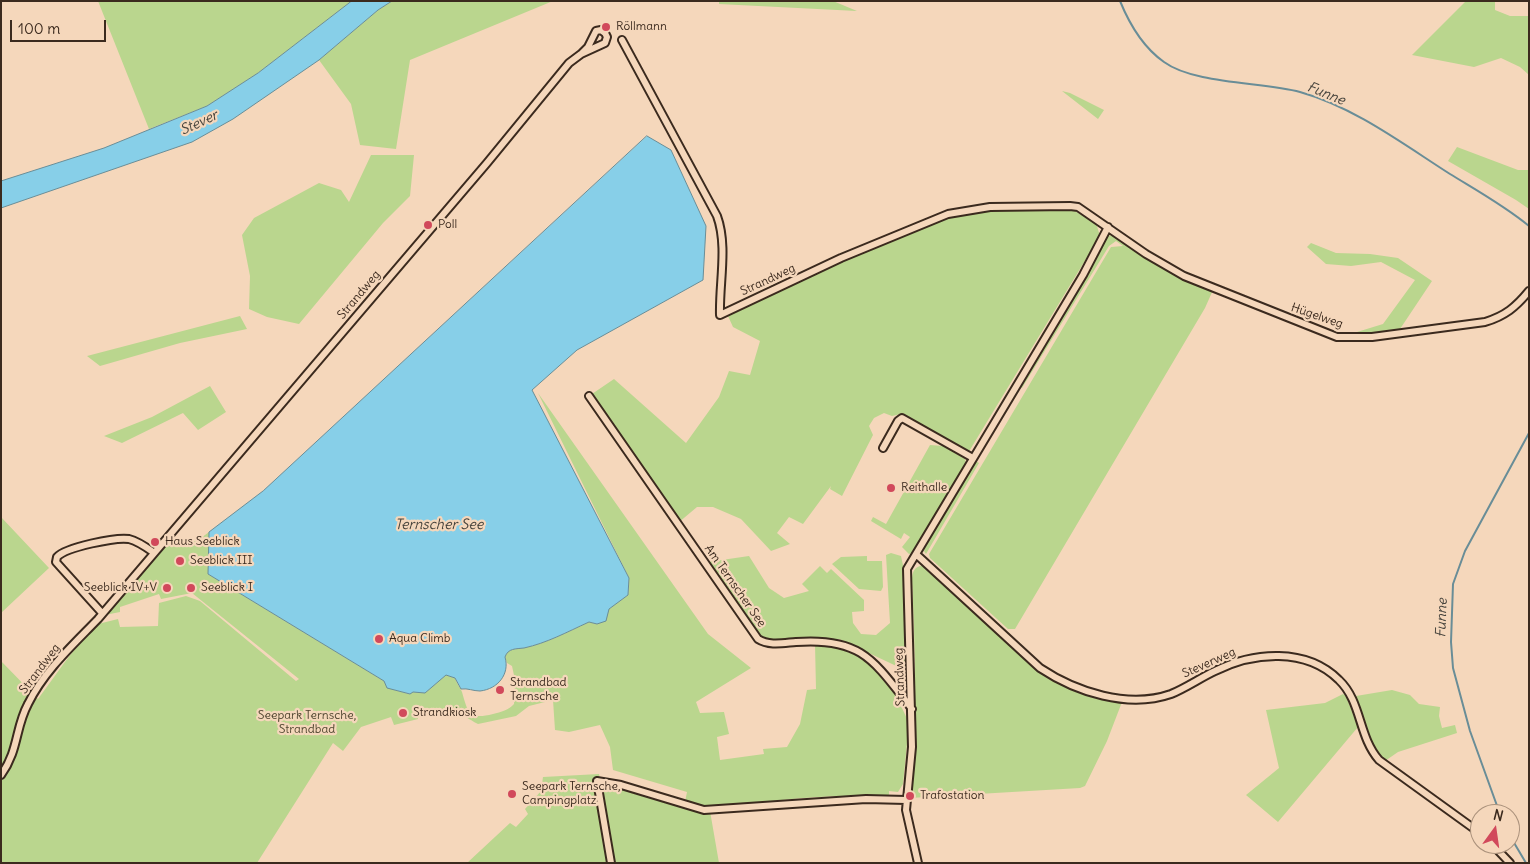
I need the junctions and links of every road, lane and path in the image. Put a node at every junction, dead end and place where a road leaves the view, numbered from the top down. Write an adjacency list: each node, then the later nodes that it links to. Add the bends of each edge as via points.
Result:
1 (622, 40): 3 (street, Strandweg, via 719,222 722,243 720,315 850,254 948,214 990,207 1070,206 1088,212)
2 (581, 54): 8 (street, Strandweg, via 569,63)
3 (1108, 227): 4 (street, Hügelweg, via 1184,276 1337,337 1372,337 1485,322 1510,311); 7 (street, Strandweg)
4 (1529, 290)
5 (588, 396): 11 (street, Am Ternscher See, via 758,639 772,644 821,640 846,645 877,664)
6 (883, 448): 7 (street, via 902,418)
7 (973, 458): 9 (street, Strandweg)
8 (154, 552): 10 (street, Strandweg); 10 (street, via 134,541 116,539 57,557 56,562)
9 (917, 555): 11 (street, Strandweg, via 907,569); 14 (street, Steverweg, via 1040,668 1062,681 1095,692 1130,699 1163,695 1230,664 1263,656 1295,657 1320,665 1348,689 1366,744 1379,760)
10 (102, 613): 12 (street, Strandweg, via 36,690 24,712 14,754)
11 (912, 709): 13 (street, Strandweg, via 912,747)
12 (1, 775)
13 (906, 800): 15 (street, via 866,799 704,810 597,781); 16 (street, Strandweg)
14 (1470, 826)
15 (611, 863)
16 (918, 863)

